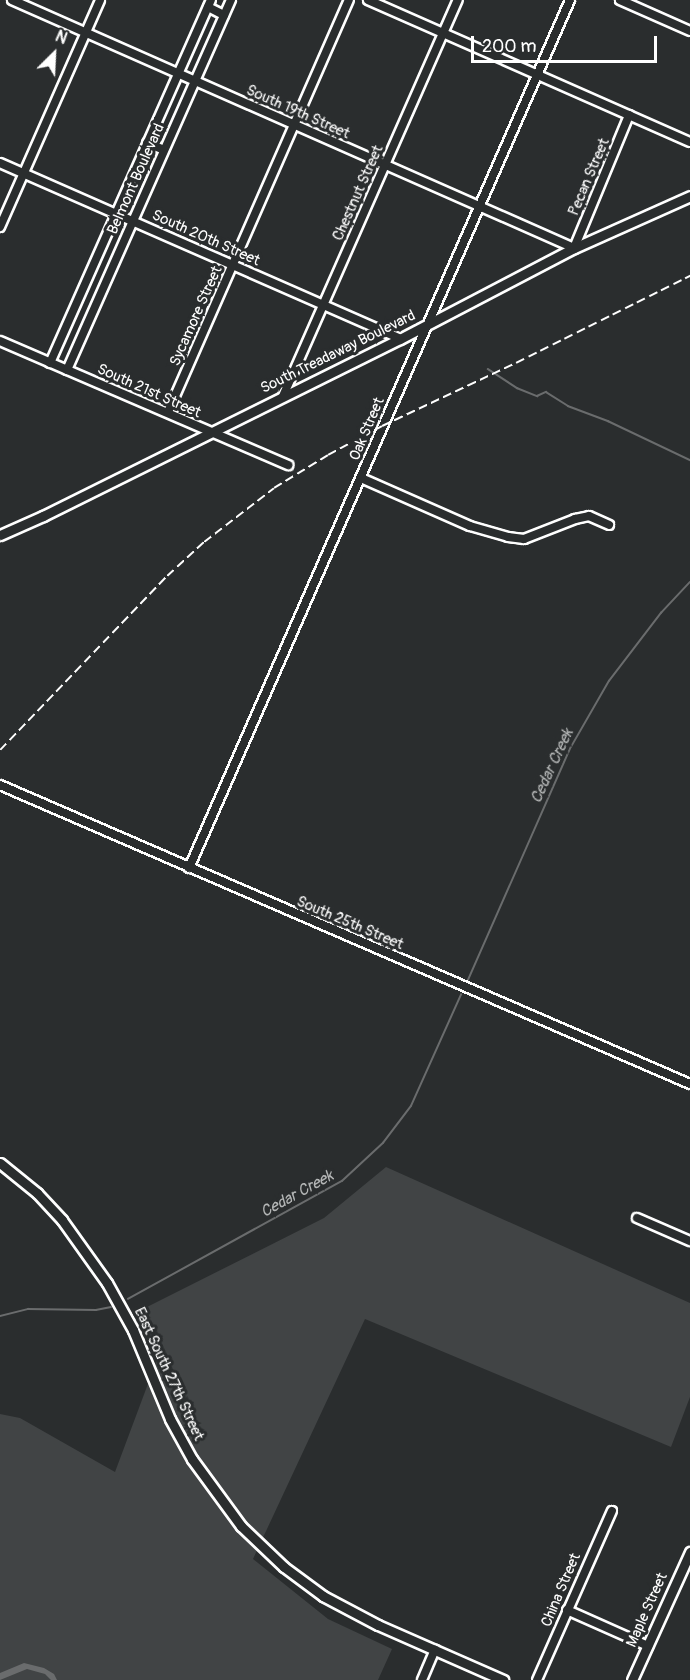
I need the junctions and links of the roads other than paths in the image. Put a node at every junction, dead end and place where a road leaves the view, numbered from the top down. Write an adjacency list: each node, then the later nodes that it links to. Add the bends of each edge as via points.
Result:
1 (12, 0): 12 (street, South 19th Street)
2 (100, 0): 12 (street)
3 (231, 0): 10 (street, Belmont Boulevard)
4 (349, 0): 18 (street, Sycamore Street)
5 (368, 0): 13 (street)
6 (458, 0): 13 (street, Chestnut Street)
7 (570, 0): 15 (street, Oak Street)
8 (620, 0): 11 (street)
9 (209, 4): 10 (street); 14 (street, Belmont Boulevard)
10 (224, 15): 16 (street, Belmont Boulevard)
11 (690, 30)
12 (86, 33): 14 (street, South 19th Street); 24 (street)
13 (443, 34): 15 (street); 23 (street, Chestnut Street)
14 (178, 73): 16 (street, South 19th Street); 19 (street, Belmont Boulevard)
15 (538, 75): 17 (street); 26 (street, Oak Street)
16 (195, 81): 18 (street, South 19th Street); 21 (street, Belmont Boulevard)
17 (629, 115): 20 (street); 30 (street, Pecan Street)
18 (294, 125): 23 (street, South 19th Street); 31 (street, Sycamore Street)
19 (147, 142): 21 (street); 27 (street, Belmont Boulevard)
20 (690, 142)
21 (164, 150): 28 (street, Belmont Boulevard)
22 (0, 163): 24 (street, South 20th Street)
23 (386, 165): 26 (street, South 19th Street); 32 (street, Chestnut Street)
24 (23, 174): 27 (street, South 20th Street); 29 (street)
25 (690, 196): 30 (main road, South Treadaway Boulevard)
26 (480, 207): 30 (street, South 19th Street); 33 (street, Oak Street)
27 (116, 213): 28 (street, South 20th Street); 36 (street, Belmont Boulevard)
28 (133, 220): 31 (street, South 20th Street); 37 (street, Belmont Boulevard)
29 (0, 227)
30 (574, 248): 33 (main road, South Treadaway Boulevard)
31 (233, 266): 32 (street, South 20th Street); 39 (street, Sycamore Street)
32 (323, 305): 34 (street, South 20th Street); 38 (street, Chestnut Street)
33 (427, 325): 34 (main road, South Treadaway Boulevard); 42 (street, Oak Street)
34 (400, 339): 38 (main road, South Treadaway Boulevard)
35 (0, 341): 36 (street, South 21st Street)
36 (50, 363): 37 (street, South 21st Street)
37 (67, 370): 39 (street, South 21st Street)
38 (283, 396): 40 (main road, South Treadaway Boulevard)
39 (168, 412): 40 (street, South 21st Street)
40 (210, 433): 41 (street, South 21st Street); 44 (main road, South Treadaway Boulevard)
41 (288, 465)
42 (361, 478): 43 (street, via 470,526 508,537 531,537 589,516); 46 (street, Oak Street)
43 (609, 525)
44 (0, 535)
45 (0, 785): 46 (street, South 25th Street)
46 (189, 868): 47 (street, South 25th Street)
47 (690, 1084)
48 (0, 1163): 55 (main road, East South 27th Street, via 37,1193 68,1228 112,1291 192,1459 241,1526 284,1567 323,1596)
49 (638, 1218): 50 (street)
50 (690, 1241)
51 (612, 1511): 53 (street, China Street)
52 (690, 1552): 54 (main road, Maple Street)
53 (567, 1610): 54 (street); 58 (street, China Street)
54 (648, 1646): 59 (main road, Maple Street)
55 (435, 1650): 56 (street); 57 (main road, East South 27th Street)
56 (422, 1680)
57 (503, 1680)
58 (537, 1680)
59 (632, 1680)

